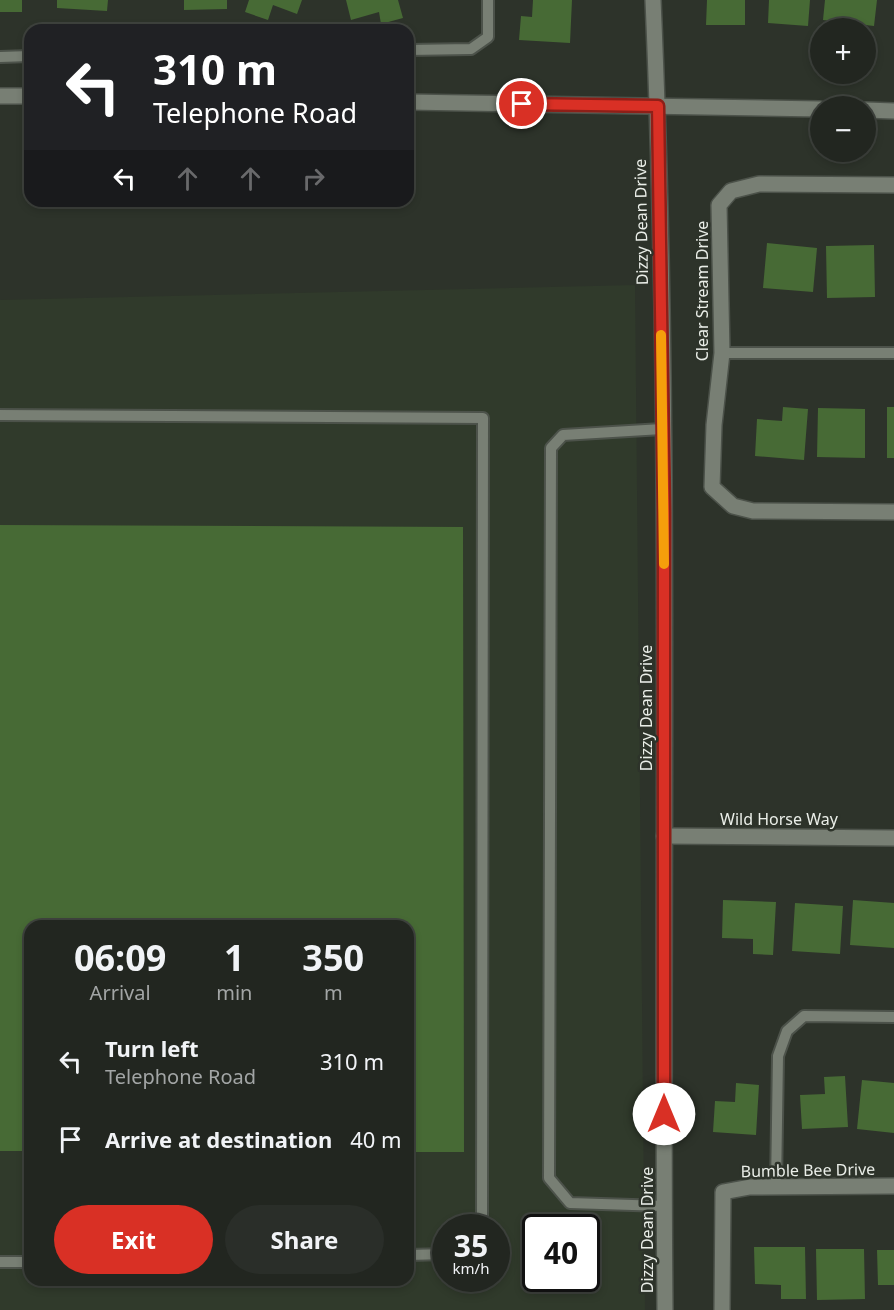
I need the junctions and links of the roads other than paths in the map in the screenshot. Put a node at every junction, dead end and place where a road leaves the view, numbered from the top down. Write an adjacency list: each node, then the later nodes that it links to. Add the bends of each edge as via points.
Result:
1 (488, 0): 3 (lane, via 488,37 471,49)
2 (653, 0): 9 (street, Dizzy Dean Drive)
3 (414, 50)
4 (24, 56): 5 (lane)
5 (0, 57)
6 (0, 96): 7 (street)
7 (24, 96)
8 (414, 102): 9 (street)
9 (658, 106): 10 (street); 17 (street, Dizzy Dean Drive)
10 (810, 110)
11 (876, 110): 12 (street)
12 (894, 111)
13 (894, 185): 14 (street, Clear Stream Drive, via 759,184 731,191 719,206)
14 (722, 352): 15 (lane); 18 (street, Clear Stream Drive, via 712,487 734,506 753,511)
15 (894, 353)
16 (0, 415): 25 (lane, via 483,418)
17 (662, 429): 19 (street, Dizzy Dean Drive); 24 (lane, via 562,435 551,448 549,1178 570,1203)
18 (894, 512)
19 (664, 837): 20 (street, Wild Horse Way); 24 (street, Dizzy Dean Drive)
20 (894, 838)
21 (894, 1017): 22 (lane, via 804,1016 787,1031 778,1056)
22 (776, 1186): 23 (street, Bumble Bee Drive); 31 (street, Bumble Bee Drive, via 723,1192)
23 (894, 1186)
24 (664, 1206): 30 (street, Dizzy Dean Drive)
25 (482, 1214)
26 (432, 1254): 27 (lane)
27 (414, 1255)
28 (0, 1262): 29 (lane)
29 (24, 1262)
30 (665, 1310)
31 (722, 1310)

